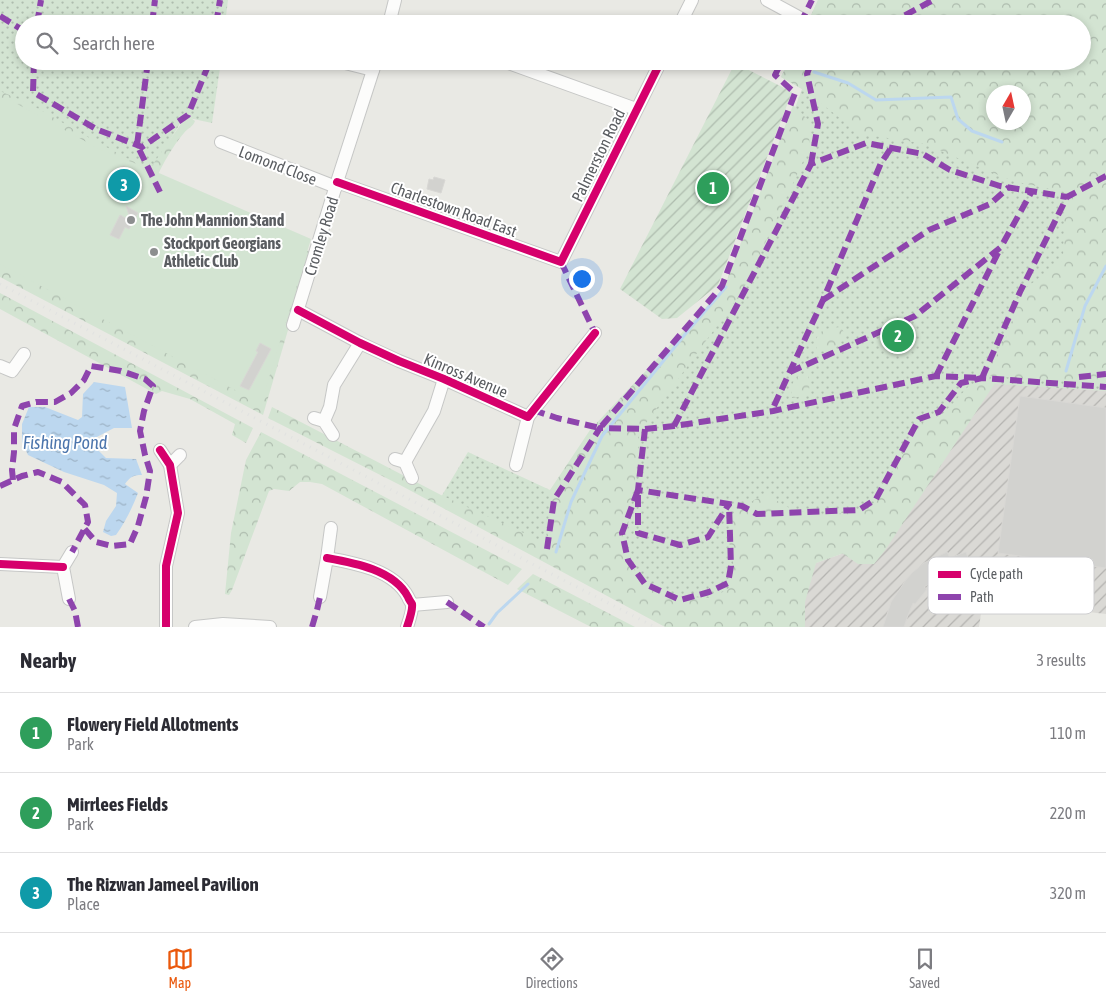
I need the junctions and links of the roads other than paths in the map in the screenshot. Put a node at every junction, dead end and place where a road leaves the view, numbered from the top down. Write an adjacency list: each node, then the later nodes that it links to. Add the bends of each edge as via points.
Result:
1 (395, 0): 4 (street)
2 (692, 0): 5 (street)
3 (767, 0): 6 (street)
4 (393, 15)
5 (684, 15)
6 (795, 15)
7 (373, 70): 12 (street, Cromley Road)
8 (528, 70): 10 (street)
9 (656, 70): 10 (street, Palmerston Road)
10 (636, 109): 13 (street, Palmerston Road)
11 (221, 142): 12 (street, Lomond Close)
12 (336, 184): 13 (street, Charlestown Road East); 14 (street, Cromley Road)
13 (561, 262)
14 (298, 310): 15 (street, Cromley Road); 17 (street, Kinross Avenue)
15 (294, 325)
16 (596, 333): 21 (street)
17 (360, 343): 20 (street, Kinross Avenue); 22 (street, via 334,385 330,407 319,420)
18 (24, 354): 19 (street, via 12,371)
19 (0, 366)
20 (444, 379): 21 (street, Kinross Avenue); 27 (street, Kinross Avenue, via 434,411 400,460)
21 (528, 417): 25 (street)
22 (333, 435)
23 (160, 450): 26 (street)
24 (180, 455): 26 (street)
25 (516, 464)
26 (170, 465): 37 (street, via 178,513 166,566)
27 (412, 478)
28 (331, 528): 30 (street)
29 (72, 552): 32 (street)
30 (327, 558): 33 (street); 36 (street, via 374,569 404,589)
31 (0, 564): 32 (street)
32 (62, 567): 34 (street)
33 (320, 597)
34 (69, 599)
35 (447, 602): 36 (street)
36 (412, 605): 41 (street)
37 (166, 627)
38 (195, 627): 39 (street, via 223,624)
39 (266, 627): 40 (street)
40 (270, 627)
41 (407, 627)

